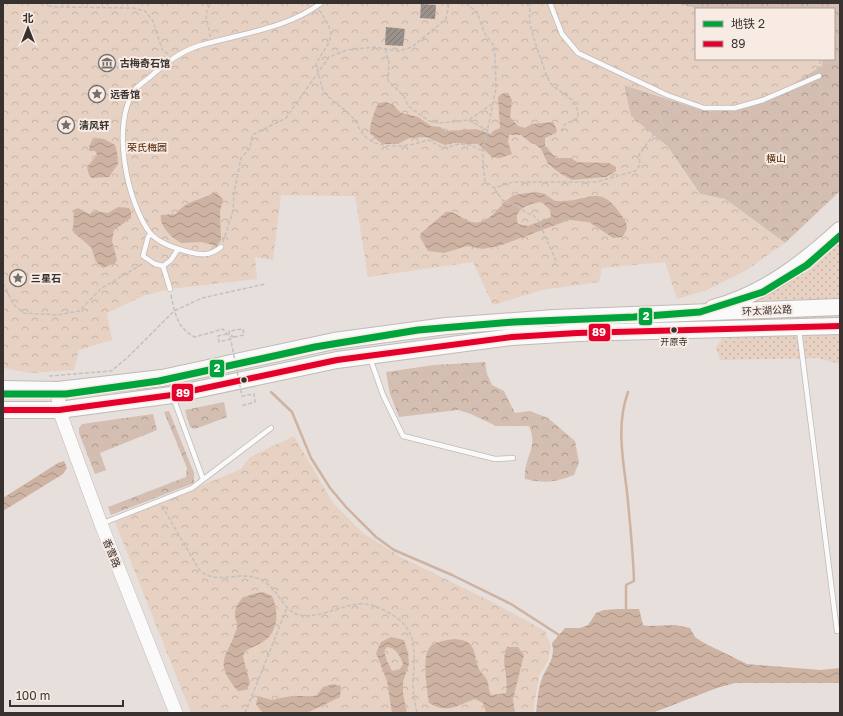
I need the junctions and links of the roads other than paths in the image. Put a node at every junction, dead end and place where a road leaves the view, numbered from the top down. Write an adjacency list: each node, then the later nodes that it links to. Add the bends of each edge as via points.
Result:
1 (550, 3): 3 (lane, via 562,34 578,53 704,108 735,108 763,100)
2 (319, 4): 5 (lane, via 274,26 197,46 172,58 134,91 123,118 124,154 130,189)
3 (819, 76)
4 (840, 230): 11 (highway, via 812,256 777,280 720,306)
5 (151, 234): 7 (lane); 8 (lane, via 143,256)
6 (222, 247): 7 (lane, via 212,254 196,254)
7 (178, 249): 8 (lane, via 171,260)
8 (163, 266): 9 (lane)
9 (170, 289)
10 (840, 306): 11 (highway, 环太湖公路)
11 (689, 314): 16 (highway, 环太湖公路, via 554,318 397,332 334,341 162,378)
12 (840, 326): 13 (highway, 环太湖公路)
13 (798, 327): 14 (highway, 环太湖公路, via 563,334 504,338); 24 (lane)
14 (368, 355): 17 (highway, 环太湖公路); 21 (lane, via 382,395 403,436 495,459)
15 (3, 389): 16 (highway, 环太湖公路)
16 (58, 390): 19 (street, 香雪路)
17 (172, 395): 19 (highway, 环太湖公路); 22 (lane)
18 (3, 410): 19 (highway, 环太湖公路)
19 (59, 410): 23 (street, 香雪路)
20 (271, 428): 22 (lane)
21 (513, 458)
22 (203, 479): 23 (lane, via 192,488)
23 (101, 524): 25 (street, 香雪路)
24 (837, 631)
25 (176, 713)

